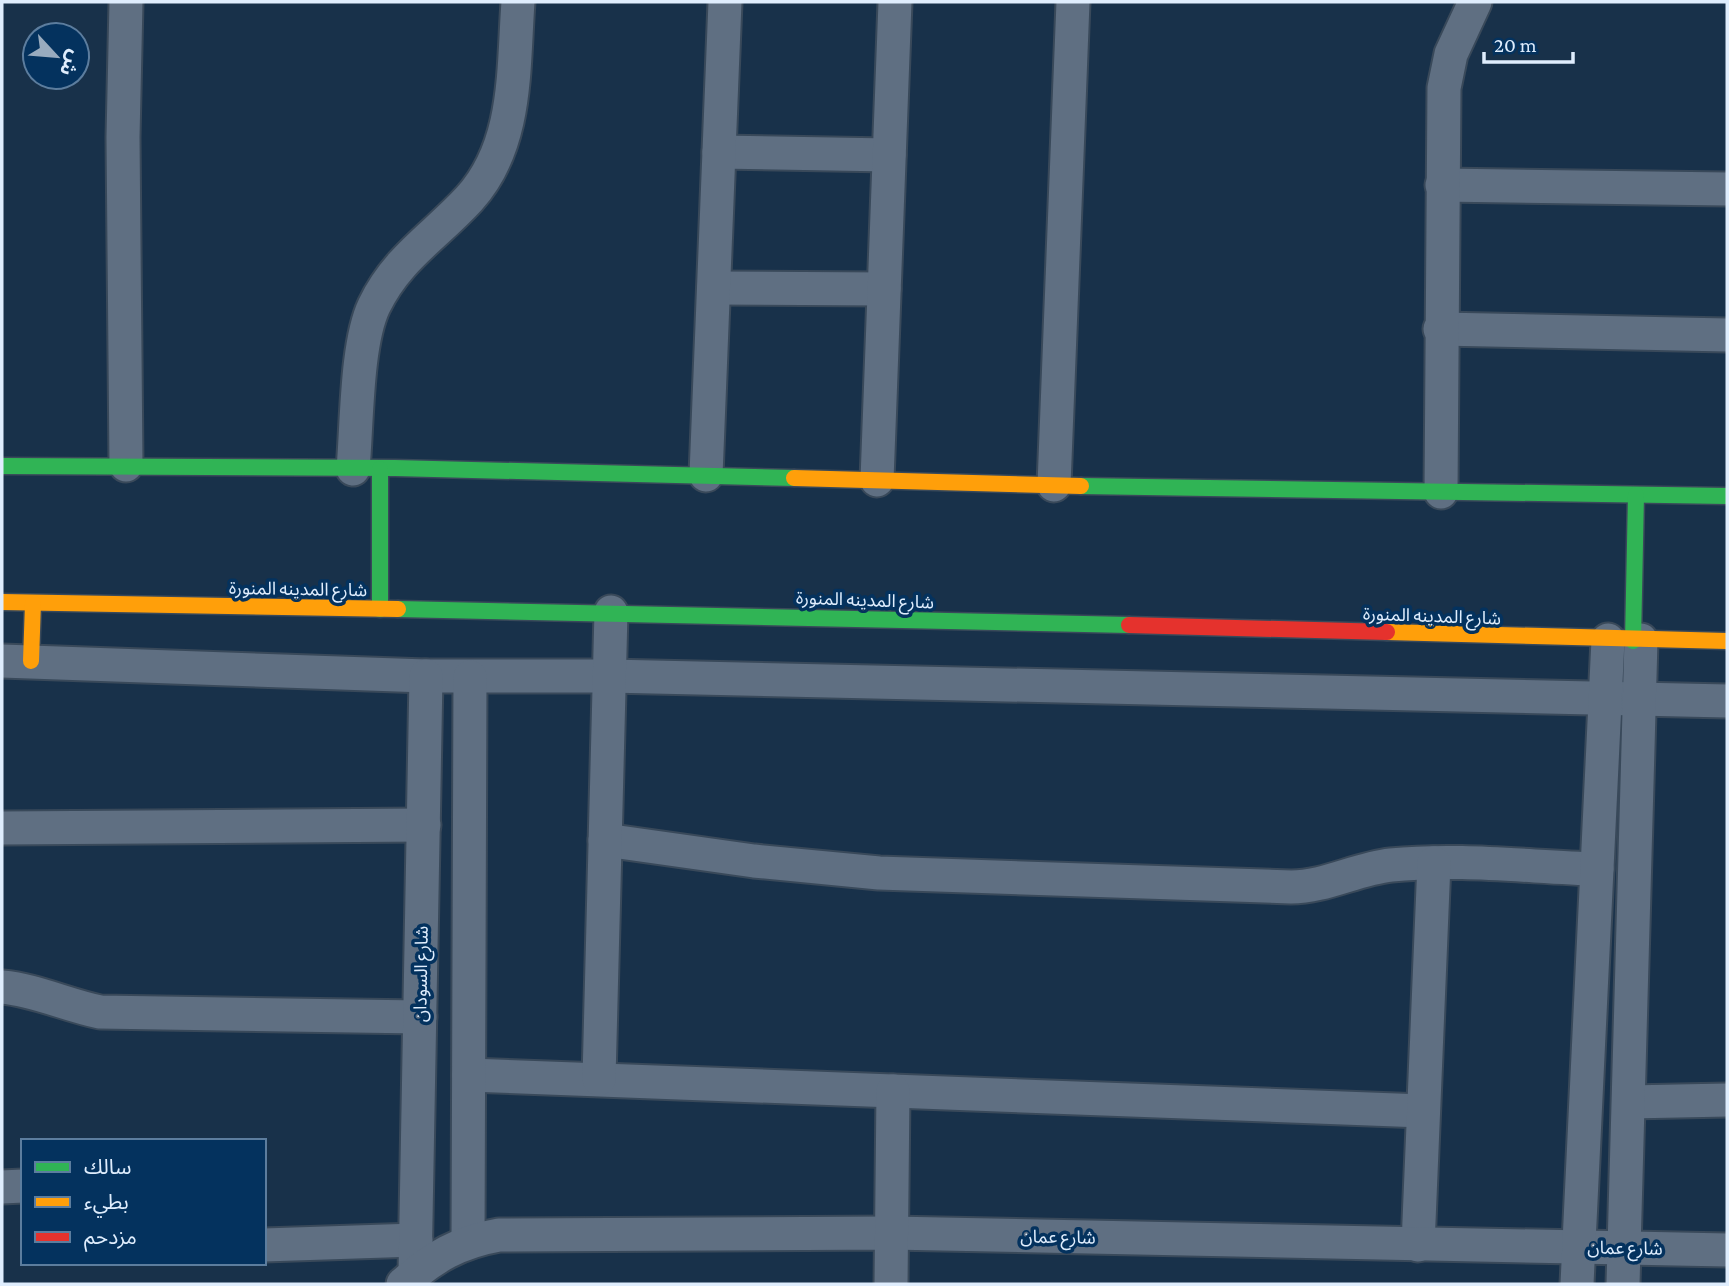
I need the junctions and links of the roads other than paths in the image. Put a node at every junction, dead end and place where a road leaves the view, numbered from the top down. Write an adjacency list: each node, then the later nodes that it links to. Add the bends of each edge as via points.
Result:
1 (126, 2): 15 (street)
2 (518, 2): 17 (street, via 509,122 494,162 470,197 407,255 372,309 364,341)
3 (725, 2): 7 (street)
4 (895, 2): 8 (street)
5 (1073, 2): 20 (street)
6 (1475, 2): 9 (street, via 1451,54 1444,88)
7 (719, 152): 8 (street); 11 (street)
8 (889, 155): 12 (street)
9 (1442, 185): 10 (street); 13 (street)
10 (1727, 189)
11 (714, 288): 12 (street); 18 (street)
12 (884, 289): 19 (street)
13 (1440, 329): 14 (street); 21 (street)
14 (1727, 335)
15 (126, 465): 16 (main road); 17 (main road)
16 (2, 466)
17 (366, 469): 18 (main road); 26 (main road)
18 (706, 475): 19 (main road)
19 (877, 480): 20 (main road)
20 (1054, 485): 21 (main road)
21 (1441, 492): 22 (main road)
22 (1636, 495): 23 (main road); 28 (main road)
23 (1727, 496)
24 (2, 602): 25 (main road, شارع المدينه المنورة)
25 (33, 603): 26 (main road, شارع المدينه المنورة); 30 (main road)
26 (380, 609): 27 (main road, شارع المدينه المنورة)
27 (611, 612): 28 (main road, شارع المدينه المنورة); 32 (street)
28 (1627, 640): 29 (main road, شارع المدينه المنورة); 34 (street); 35 (street)
29 (1727, 641)
30 (16, 661): 31 (street)
31 (426, 676): 33 (street); 37 (street, شارع السودان)
32 (609, 676): 33 (street); 34 (street); 39 (street)
33 (470, 677): 44 (street)
34 (1605, 699): 35 (street); 41 (street)
35 (1639, 700): 36 (street); 48 (street)
36 (1727, 701)
37 (424, 824): 38 (street); 43 (street, شارع السودان)
38 (2, 828)
39 (605, 840): 40 (street, via 754,862 879,873 1277,887 1317,885 1391,865); 45 (street)
40 (1434, 863): 41 (street); 49 (street)
41 (1597, 869): 57 (street)
42 (2, 987): 43 (street, via 33,990 100,1012)
43 (420, 1017): 53 (street, شارع السودان)
44 (468, 1074): 45 (street); 54 (street)
45 (599, 1079): 46 (street)
46 (893, 1091): 49 (street); 52 (street)
47 (1727, 1100): 48 (street)
48 (1629, 1102): 58 (street)
49 (1423, 1111): 56 (street)
50 (21, 1186): 51 (street)
51 (2, 1187)
52 (891, 1233): 54 (street, شارع عمان, via 499,1235); 56 (street, شارع عمان); 61 (street)
53 (416, 1240): 55 (street); 60 (street, شارع السودان)
54 (468, 1241): 60 (street, شارع عمان, via 439,1254)
55 (266, 1245)
56 (1418, 1245): 57 (street, شارع عمان)
57 (1579, 1247): 58 (street, شارع عمان); 62 (street)
58 (1624, 1248): 59 (street, شارع عمان); 63 (street)
59 (1727, 1250)
60 (409, 1279)
61 (891, 1284)
62 (1577, 1284)
63 (1623, 1284)

